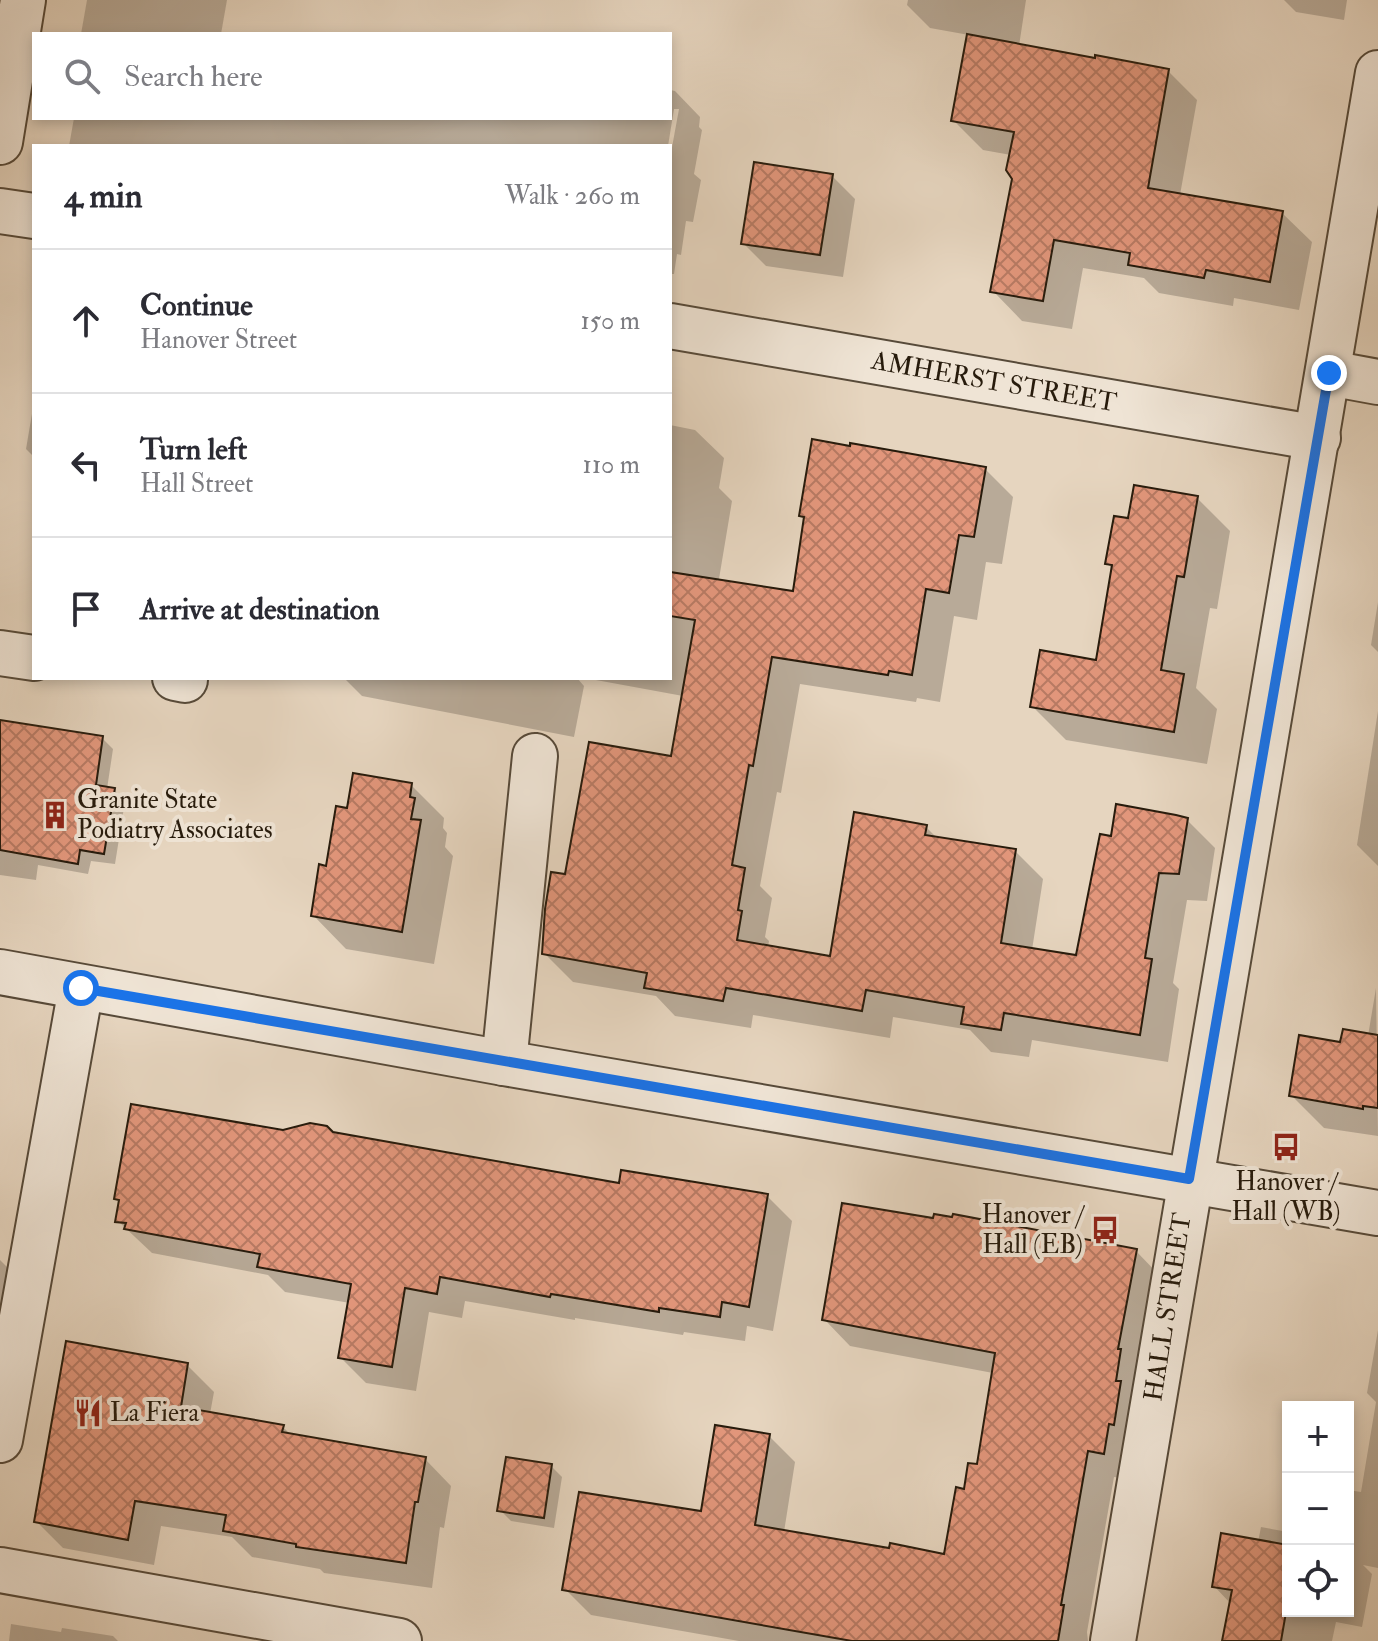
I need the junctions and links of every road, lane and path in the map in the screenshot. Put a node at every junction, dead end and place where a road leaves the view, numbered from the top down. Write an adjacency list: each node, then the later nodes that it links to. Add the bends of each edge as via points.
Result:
1 (23, 0): 3 (street)
2 (1378, 73): 7 (street, HALL STREET)
3 (0, 142)
4 (0, 211): 5 (street)
5 (32, 216)
6 (672, 326): 9 (street, AMHERST STREET)
7 (1329, 373): 8 (street); 9 (street, HALL STREET)
8 (1378, 382)
9 (1318, 438): 16 (street, HALL STREET)
10 (0, 653): 11 (street)
11 (32, 658)
12 (535, 756): 15 (street)
13 (0, 972): 14 (street)
14 (81, 988): 15 (street); 18 (street)
15 (504, 1063): 16 (street)
16 (1189, 1179): 17 (street); 21 (street, HALL STREET)
17 (1378, 1213)
18 (0, 1440)
19 (0, 1570): 20 (street)
20 (399, 1641)
21 (1113, 1641)

